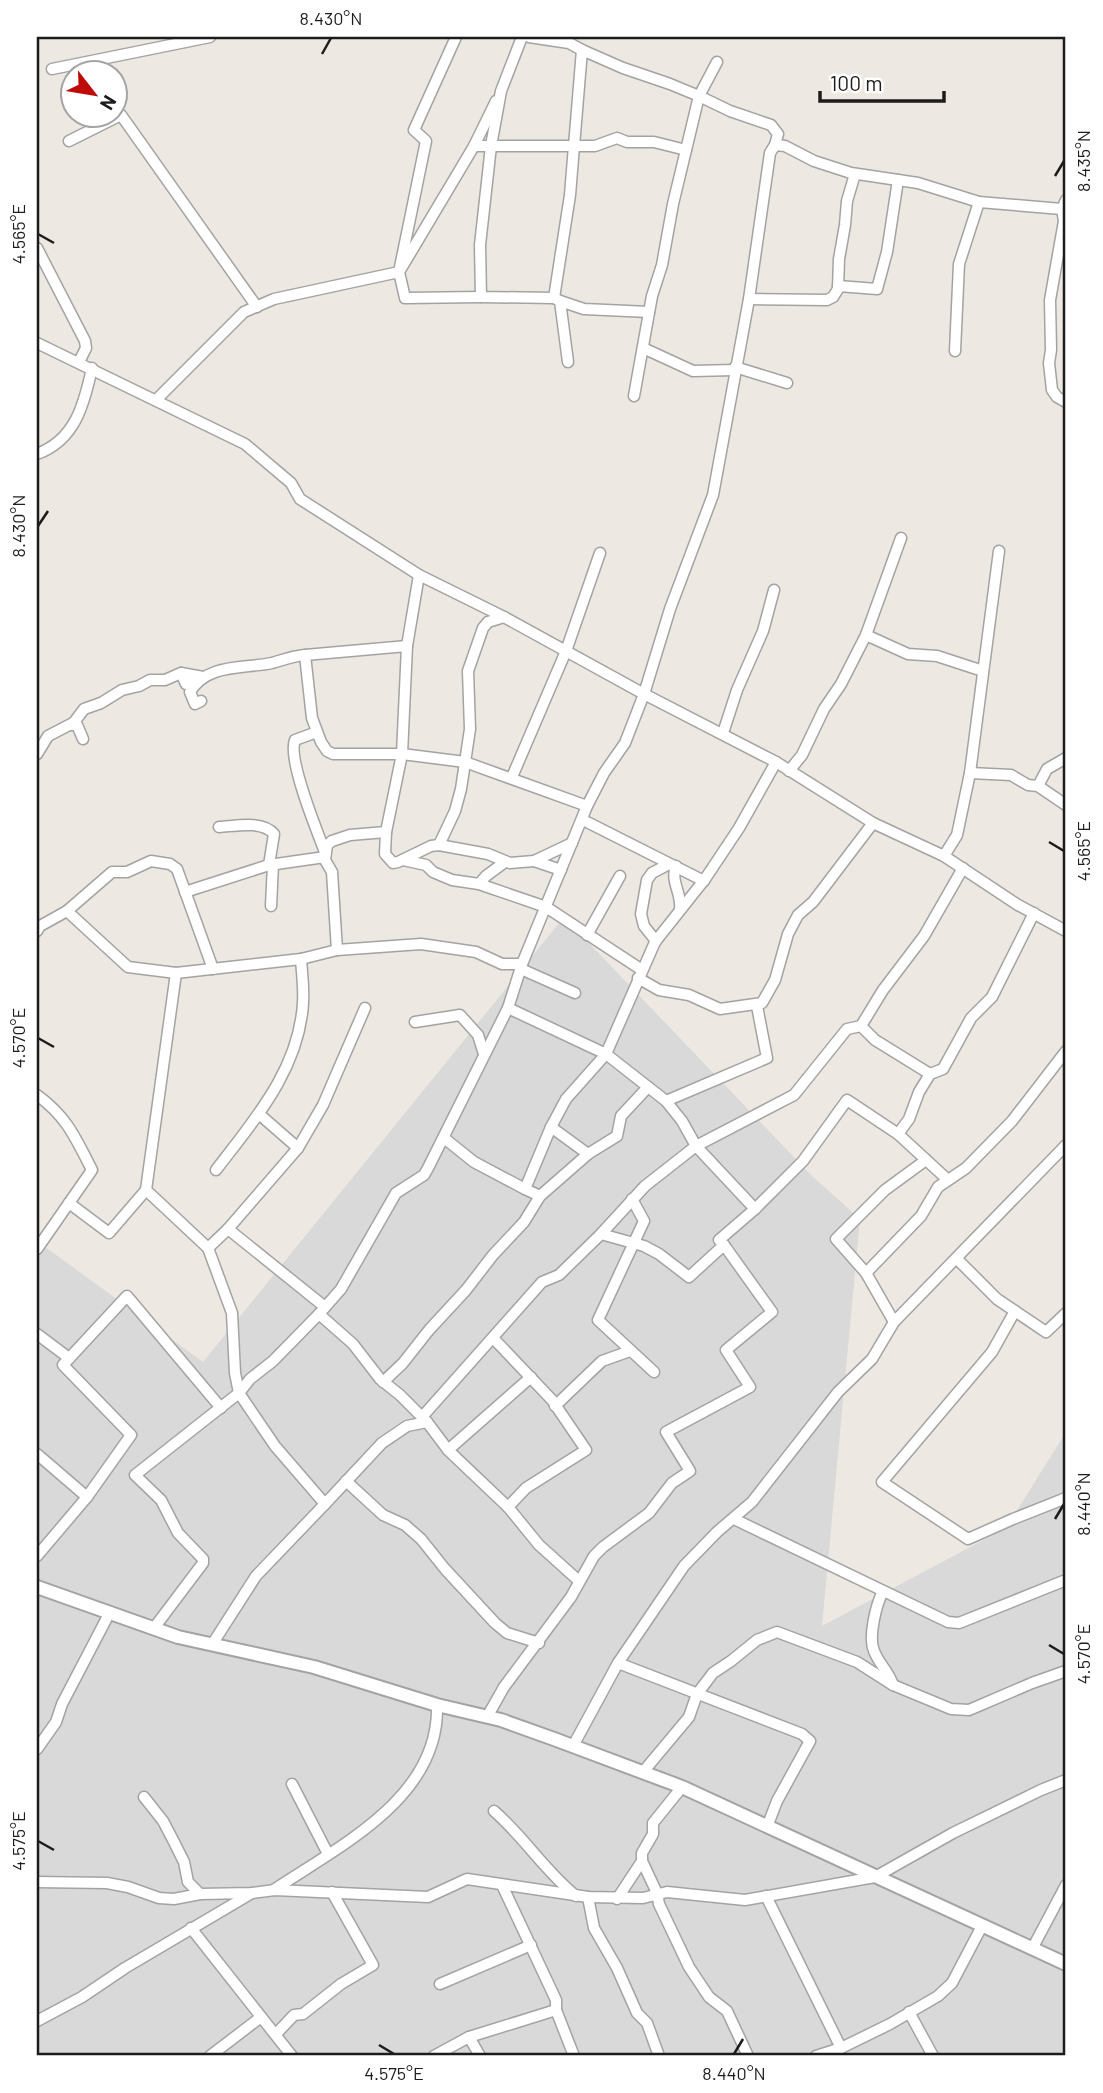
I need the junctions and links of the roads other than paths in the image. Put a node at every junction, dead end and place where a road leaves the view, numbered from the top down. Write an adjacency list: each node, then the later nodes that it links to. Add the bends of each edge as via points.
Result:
1 (210, 37): 8 (street)
2 (456, 37): 22 (street, via 414,130 426,142)
3 (522, 37): 9 (street)
4 (529, 37): 5 (street)
5 (568, 40): 6 (street)
6 (582, 50): 10 (street); 15 (street)
7 (718, 62): 10 (street)
8 (52, 69)
9 (501, 91): 13 (street); 14 (street)
10 (699, 96): 12 (street, via 771,125 778,134); 16 (street)
11 (69, 141): 27 (street, via 121,115)
12 (775, 145): 17 (street); 25 (street, via 770,153)
13 (474, 146): 14 (street); 22 (street)
14 (491, 146): 15 (street); 24 (street, via 480,245)
15 (574, 146): 16 (street, via 595,146 617,138); 26 (street)
16 (686, 150): 28 (street)
17 (855, 174): 18 (street); 23 (street, via 847,201)
18 (898, 180): 19 (street); 23 (street, via 877,289)
19 (979, 202): 20 (street); 31 (street, via 960,264)
20 (1064, 205): 39 (street, via 1050,300 1049,363 1052,390)
21 (37, 248): 32 (street, via 85,341)
22 (399, 272): 24 (street, via 405,298); 27 (street, via 274,299)
23 (838, 286): 25 (street, via 827,300)
24 (481, 298): 26 (street)
25 (749, 299): 35 (street)
26 (557, 300): 28 (street, via 584,309); 33 (street)
27 (257, 307): 38 (street, via 244,312)
28 (649, 312): 30 (street)
29 (37, 343): 32 (street)
30 (643, 348): 35 (street, via 693,371); 37 (street)
31 (955, 352)
32 (79, 362): 34 (street)
33 (568, 362)
34 (92, 368): 38 (street); 40 (street, via 79,415 61,441)
35 (734, 369): 36 (street); 53 (street, via 713,495)
36 (787, 383)
37 (634, 396)
38 (156, 400): 44 (street, via 245,444 291,483 300,499)
39 (1066, 402)
40 (37, 454)
41 (901, 538): 47 (street)
42 (999, 551): 51 (street)
43 (600, 553): 49 (street)
44 (419, 575): 46 (street); 48 (street)
45 (774, 590): 57 (street, via 764,631)
46 (504, 617): 49 (street); 62 (street, via 482,628 468,671 470,729)
47 (866, 635): 51 (street, via 908,654 937,656); 64 (street)
48 (407, 646): 50 (street); 60 (street)
49 (566, 651): 53 (street); 66 (street)
50 (305, 656): 52 (street, via 232,667); 56 (street)
51 (984, 671): 65 (street)
52 (200, 680): 54 (street, via 190,692 195,704); 55 (street, via 181,673 150,680 84,709)
53 (644, 694): 57 (street); 69 (street, via 625,743)
54 (201, 701)
55 (73, 723): 58 (street); 59 (street, via 48,736)
56 (317, 733): 60 (street, via 327,751 339,756); 76 (street, via 295,740 293,749)
57 (723, 733): 63 (street)
58 (83, 738)
59 (37, 754)
60 (402, 754): 62 (street); 73 (street)
61 (1066, 758): 67 (street, via 1047,769)
62 (465, 762): 66 (street); 75 (street, via 455,811)
63 (776, 762): 64 (street); 87 (street)
64 (789, 771): 71 (street)
65 (970, 774): 67 (street, via 1011,775); 77 (street, via 957,835)
66 (512, 777): 69 (street)
67 (1038, 786): 68 (street)
68 (1066, 805)
69 (587, 806): 70 (street)
70 (583, 820): 74 (street); 83 (street)
71 (873, 823): 77 (street); 106 (street, via 798,915 770,992)
72 (219, 827): 81 (street, via 270,830 274,834)
73 (386, 832): 76 (street, via 332,841); 78 (street, via 387,859 393,863)
74 (572, 843): 79 (street); 85 (street)
75 (437, 845): 78 (street); 80 (street, via 488,854); 82 (street)
76 (325, 854): 81 (street); 99 (street, via 332,872)
77 (944, 856): 84 (street)
78 (403, 860): 82 (street)
79 (534, 861): 80 (street); 85 (street)
80 (505, 862): 88 (street)
81 (271, 865): 89 (street); 90 (street)
82 (426, 865): 88 (street, via 452,880)
83 (673, 865): 87 (street); 92 (street); 98 (street, via 652,873 647,880 641,914)
84 (963, 868): 94 (street); 110 (street, via 924,936)
85 (561, 870): 91 (street)
86 (620, 876): 97 (street)
87 (704, 881): 92 (street)
88 (479, 884): 91 (street)
89 (185, 892): 93 (street, via 177,869 151,861 127,872 112,872); 102 (street)
90 (271, 906)
91 (546, 907): 97 (street); 101 (street)
92 (680, 909): 98 (street)
93 (67, 911): 95 (street); 103 (street, via 128,967)
94 (1034, 913): 96 (street); 114 (street, via 992,997 971,1018 943,1069)
95 (38, 926)
96 (1066, 931)
97 (587, 935): 104 (street)
98 (656, 941): 104 (street)
99 (337, 950): 100 (street); 101 (street, via 421,944 476,952)
100 (301, 959): 102 (street); 118 (street, via 299,1032 278,1086)
101 (521, 967): 105 (street); 108 (street)
102 (213, 969): 103 (street)
103 (176, 973): 130 (street)
104 (640, 974): 106 (street, via 659,990 689,995 720,1009); 113 (street)
105 (575, 993)
106 (757, 1006): 117 (street, via 766,1058)
107 (365, 1008): 124 (street, via 323,1104)
108 (508, 1008): 112 (street); 113 (street)
109 (415, 1022): 112 (street, via 460,1015 478,1035)
110 (861, 1026): 114 (street); 123 (street, via 847,1029 794,1095)
111 (1066, 1051): 128 (street, via 1012,1121)
112 (484, 1054): 121 (street)
113 (606, 1054): 115 (street); 119 (street, via 566,1098)
114 (930, 1074): 120 (street)
115 (648, 1087): 117 (street); 125 (street, via 621,1116 617,1136)
116 (37, 1095): 133 (street, via 67,1123 92,1170)
117 (666, 1101): 123 (street)
118 (259, 1114): 124 (street); 127 (street)
119 (551, 1127): 125 (street); 129 (street)
120 (898, 1134): 126 (street); 134 (street, via 847,1100 803,1161)
121 (444, 1138): 129 (street, via 474,1162); 143 (street, via 424,1175 396,1194 341,1289)
122 (1066, 1145): 141 (street)
123 (696, 1146): 132 (street); 134 (street)
124 (298, 1148): 135 (street)
125 (589, 1154): 131 (street)
126 (926, 1160): 128 (street); 142 (street, via 885,1190 836,1239)
127 (216, 1170)
128 (948, 1180): 142 (street, via 933,1193 921,1216)
129 (525, 1189): 131 (street)
130 (146, 1190): 133 (street, via 109,1233); 139 (street)
131 (540, 1196): 153 (street, via 512,1236)
132 (632, 1199): 136 (street); 137 (street, via 644,1221)
133 (69, 1203): 140 (street)
134 (755, 1209): 138 (street, via 719,1240)
135 (228, 1229): 139 (street); 143 (street)
136 (601, 1234): 137 (street); 148 (street, via 559,1275 542,1282)
137 (632, 1243): 138 (street, via 659,1254 689,1277); 149 (street, via 598,1320)
138 (724, 1245): 168 (street, via 772,1312 726,1350 750,1387 666,1432 690,1471 672,1483 649,1513 603,1547)
139 (208, 1248): 154 (street, via 232,1313)
140 (37, 1249)
141 (957, 1259): 144 (street); 146 (street)
142 (866, 1273): 146 (street)
143 (322, 1311): 153 (street); 154 (street)
144 (1015, 1311): 145 (street, via 1046,1332); 162 (street, via 992,1352 882,1482 968,1539)
145 (1066, 1313)
146 (894, 1322): 165 (street, via 872,1359 838,1392)
147 (37, 1334): 150 (street)
148 (494, 1339): 152 (street); 157 (street)
149 (630, 1351): 151 (street); 155 (street, via 602,1362)
150 (69, 1358): 156 (street, via 127,1296); 161 (street, via 63,1365 131,1435)
151 (654, 1372)
152 (531, 1377): 155 (street); 158 (street)
153 (383, 1382): 157 (street)
154 (239, 1393): 156 (street); 163 (street, via 275,1446)
155 (555, 1406): 164 (street, via 586,1450 526,1488)
156 (221, 1408): 172 (street, via 135,1475 161,1500 178,1533 203,1559)
157 (425, 1420): 158 (street); 160 (street, via 396,1432)
158 (448, 1450): 164 (street)
159 (37, 1454): 161 (street)
160 (346, 1481): 163 (street); 174 (street, via 383,1515 421,1539 495,1623 508,1633)
161 (87, 1497): 166 (street)
162 (1066, 1498)
163 (325, 1504): 173 (street, via 256,1576)
164 (508, 1507): 168 (street)
165 (734, 1519): 170 (street); 175 (street, via 684,1566)
166 (37, 1556)
167 (1066, 1580): 170 (street, via 958,1623)
168 (579, 1581): 174 (street)
169 (37, 1587): 171 (street)
170 (883, 1591): 177 (street, via 875,1607 873,1649)
171 (110, 1612): 172 (street); 182 (street, via 56,1722)
172 (154, 1628): 173 (street)
173 (213, 1643): 179 (street, via 314,1667)
174 (538, 1643): 180 (street)
175 (618, 1663): 178 (street); 181 (street)
176 (1066, 1671): 177 (street, via 970,1710 951,1709)
177 (893, 1685): 178 (street, via 857,1662 777,1632 757,1640 713,1672)
178 (697, 1694): 183 (street, via 689,1717); 189 (street, via 810,1741)
179 (437, 1705): 180 (street); 190 (street, via 435,1737 414,1779 378,1819)
180 (487, 1717): 181 (street)
181 (573, 1746): 183 (street)
182 (37, 1749)
183 (643, 1772): 186 (street)
184 (1066, 1780): 192 (street, via 953,1833)
185 (292, 1784): 190 (street)
186 (682, 1787): 189 (street); 191 (street, via 653,1823)
187 (144, 1797): 200 (street, via 163,1821 184,1862 188,1882)
188 (494, 1811): 201 (street)
189 (767, 1827): 192 (street)
190 (328, 1854): 196 (street)
191 (642, 1861): 199 (street); 204 (street)
192 (875, 1877): 202 (street); 205 (street)
193 (37, 1882): 200 (street, via 107,1883 159,1898)
194 (502, 1885): 197 (street, via 467,1879 428,1897); 201 (street); 207 (street)
195 (1066, 1885): 208 (street)
196 (275, 1890): 197 (street); 198 (street)
197 (332, 1892): 215 (street, via 373,1965 303,2014 294,2015)
198 (252, 1893): 200 (street); 206 (street)
199 (657, 1893): 202 (street, via 745,1900); 204 (street); 224 (street, via 689,1967 709,1997 727,2011)
200 (200, 1894)
201 (576, 1896): 203 (street)
202 (766, 1896): 217 (street)
203 (588, 1897): 204 (street); 223 (street, via 594,1928 637,2013 647,2023)
204 (617, 1899)
205 (982, 1926): 208 (street); 212 (street, via 951,1983)
206 (191, 1928): 213 (street); 214 (street)
207 (531, 1945): 210 (street); 211 (street, via 556,2000)
208 (1032, 1950): 209 (street)
209 (1066, 1964)
210 (440, 1984)
211 (556, 2010): 216 (street); 222 (street)
212 (909, 2012): 217 (street); 226 (street)
213 (261, 2017): 215 (street); 218 (street)
214 (37, 2021)
215 (276, 2034): 219 (street)
216 (469, 2038): 220 (street); 221 (street)
217 (841, 2048): 225 (street)
218 (210, 2056)
219 (292, 2056)
220 (434, 2056)
221 (480, 2056)
222 (574, 2056)
223 (659, 2056)
224 (748, 2056)
225 (816, 2056)
226 (933, 2056)

